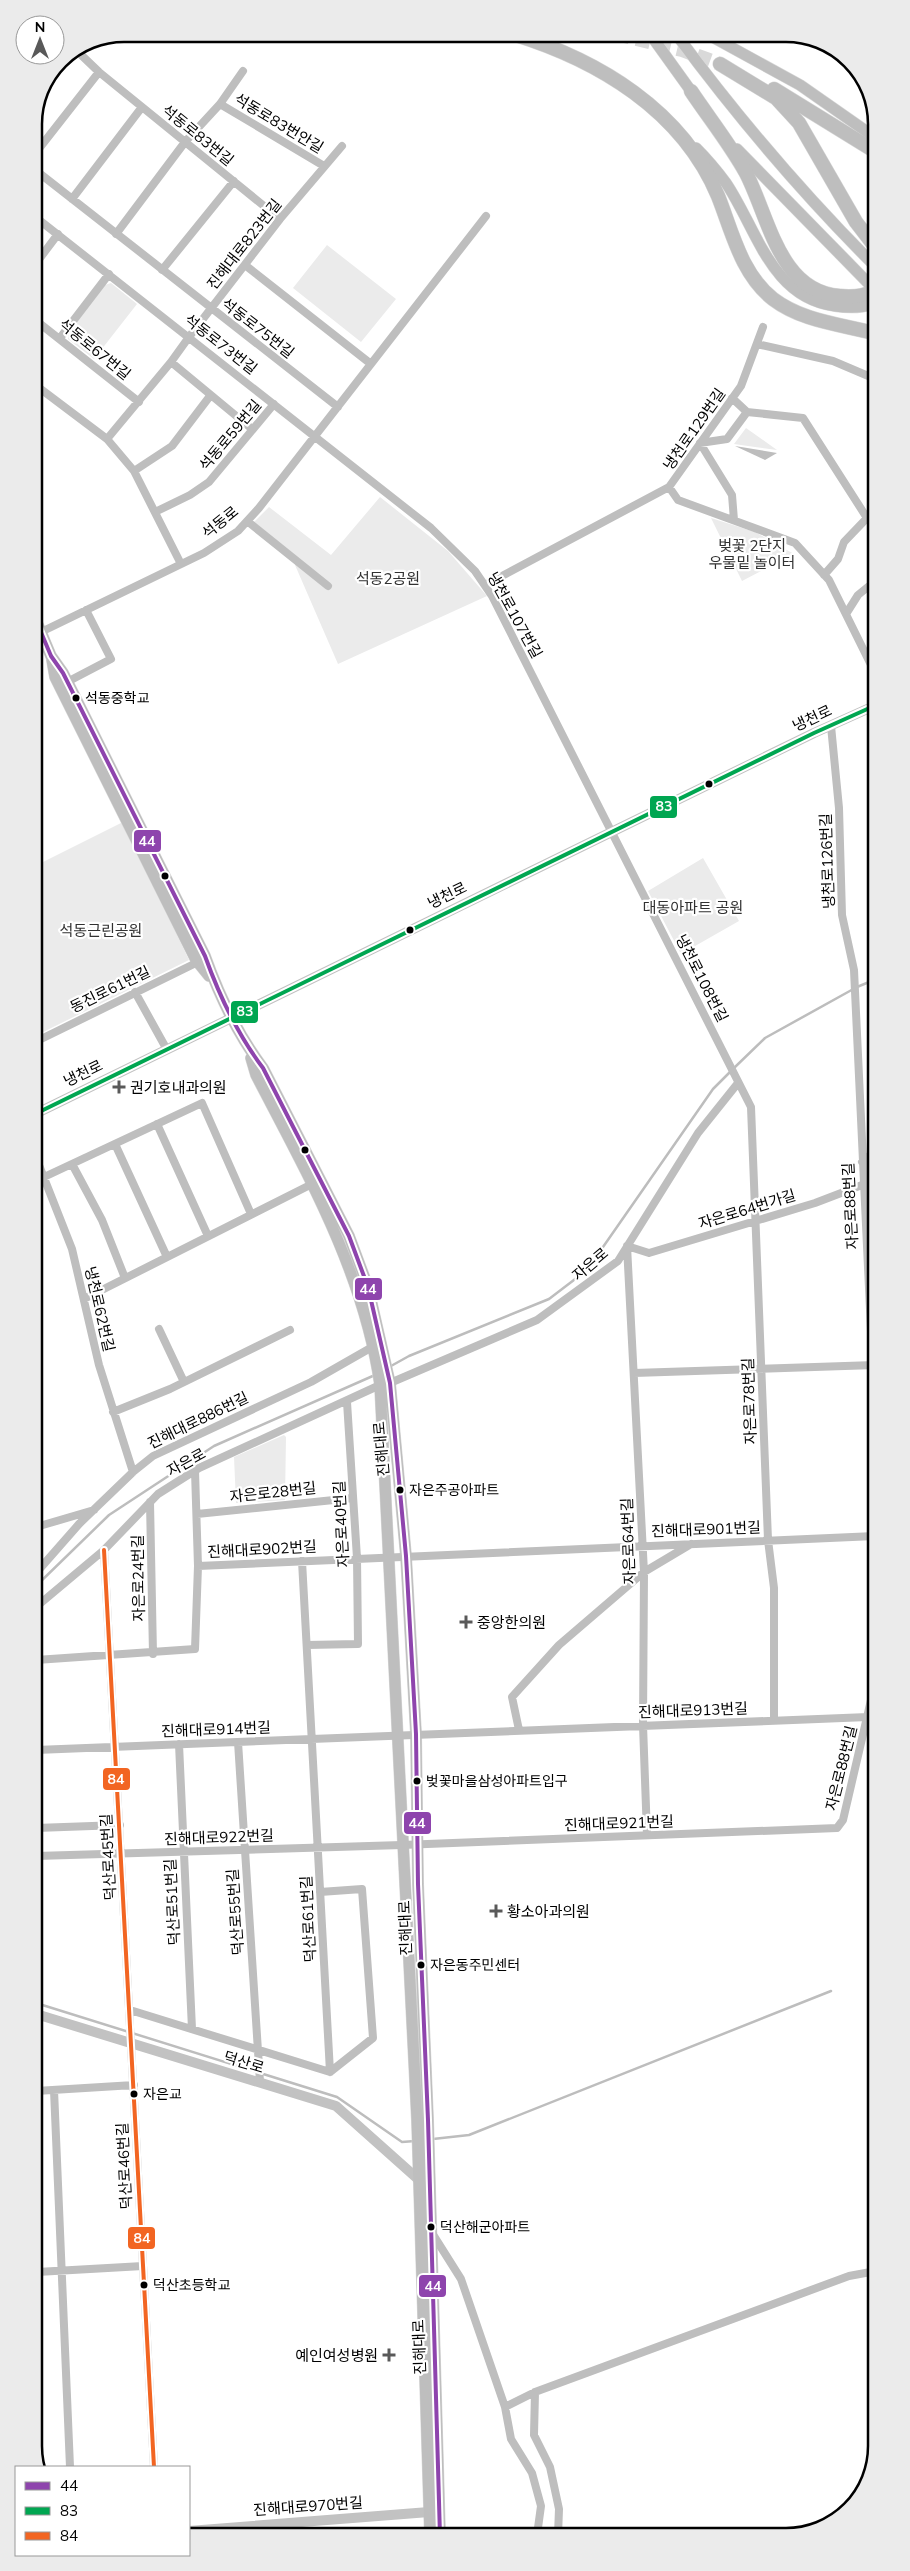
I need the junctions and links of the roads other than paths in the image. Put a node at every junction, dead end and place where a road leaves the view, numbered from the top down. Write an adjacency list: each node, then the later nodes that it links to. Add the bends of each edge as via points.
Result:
1 (539, 43): 11 (highway, via 591,64 628,88)
2 (656, 43): 8 (main road)
3 (682, 43): 28 (main road, via 720,94 800,187)
4 (723, 43): 12 (main road, via 800,85)
5 (82, 56): 7 (street, 석동로83번길)
6 (243, 71): 9 (street, 석동로83번안길)
7 (99, 72): 10 (street, 석동로83번길); 14 (street)
8 (691, 91): 32 (main road, via 746,159); 33 (highway, via 740,162 787,265 798,278 815,290 832,296 854,296)
9 (220, 104): 13 (street, 석동로83번안길); 17 (street, 석동로83번안길)
10 (142, 107): 13 (street, 석동로83번길); 20 (street)
11 (673, 127): 34 (main road, via 700,152 726,184 765,254 786,283 826,305); 38 (highway, via 707,175 737,247 764,290 782,304 814,319)
12 (868, 133)
13 (185, 142): 19 (street, 석동로83번길); 25 (street)
14 (43, 144)
15 (342, 146): 17 (street, 진해대로823번길)
16 (868, 147): 26 (highway, via 793,100 720,64 776,98 799,123)
17 (324, 166): 22 (street, 진해대로823번길)
18 (43, 177): 20 (street, 석동로75번길)
19 (234, 181): 22 (street, 석동로83번길); 30 (street)
20 (72, 199): 25 (street, 석동로75번길)
21 (486, 216): 43 (street, 석동로)
22 (280, 219): 29 (street, 진해대로823번길)
23 (43, 223): 24 (street, 석동로73번길)
24 (58, 234): 27 (street); 31 (street, 석동로73번길)
25 (116, 234): 30 (street, 석동로75번길)
26 (868, 238)
27 (43, 254)
28 (868, 259)
29 (245, 264): 35 (street, 진해대로823번길); 43 (street)
30 (162, 270): 35 (street, 석동로75번길)
31 (109, 274): 39 (street, 석동로73번길); 40 (street)
32 (868, 284)
33 (868, 291)
34 (868, 305)
35 (212, 309): 39 (street, 진해대로823번길); 50 (street, 석동로75번길)
36 (43, 325): 40 (street, 석동로67번길)
37 (763, 327): 41 (street, 냉천로129번길)
38 (868, 332)
39 (189, 337): 42 (street, 진해대로823번길); 49 (street, 석동로73번길)
40 (60, 338): 48 (street, 석동로67번길)
41 (757, 344): 44 (street, via 833,361); 47 (street, 냉천로129번길, via 741,386)
42 (172, 362): 46 (street); 48 (street, 진해대로823번길)
43 (371, 364): 50 (street, 석동로)
44 (868, 376)
45 (43, 391): 54 (street)
46 (210, 396): 52 (street); 56 (street, via 172,446)
47 (732, 398): 51 (street); 55 (street, 냉천로129번길)
48 (138, 402): 54 (street, 진해대로823번길)
49 (274, 404): 52 (street, 석동로59번길); 53 (street, 석동로73번길)
50 (338, 407): 53 (street, 석동로)
51 (747, 412): 55 (street, via 727,438); 59 (street, via 803,418)
52 (252, 429): 58 (street, 석동로59번길, via 209,482)
53 (315, 436): 62 (street, 석동로); 65 (street, 냉천로107번길, via 443,538)
54 (107, 439): 56 (street)
55 (700, 444): 57 (street, 냉천로129번길); 61 (street, via 732,495)
56 (134, 471): 58 (street)
57 (669, 487): 61 (street, 냉천로129번길, via 678,500); 65 (street)
58 (155, 512): 63 (street)
59 (868, 512)
60 (868, 519): 64 (street, via 844,542 838,559)
61 (734, 520): 64 (street, 냉천로129번길, via 795,543)
62 (247, 521): 63 (street, 석동로, via 224,540); 66 (street)
63 (181, 564): 68 (street, 석동로)
64 (824, 575): 69 (street, 냉천로129번길)
65 (484, 585): 77 (street, 냉천로107번길)
66 (328, 586)
67 (868, 587): 69 (street, via 858,595)
68 (86, 610): 70 (street, 석동로); 74 (street, via 111,659)
69 (846, 614): 73 (street, 냉천로129번길)
70 (43, 632)
71 (43, 642): 72 (main road)
72 (51, 656): 74 (main road); 78 (main road, via 55,677)
73 (868, 659)
74 (67, 682): 79 (main road, via 205,956)
75 (868, 709): 76 (main road, 냉천로)
76 (831, 726): 77 (main road, 냉천로); 81 (street, 냉천로126번길, via 839,808 842,915)
77 (612, 832): 82 (main road, 냉천로); 86 (street, 냉천로108번길)
78 (198, 962): 79 (main road); 80 (street, 동진로61번길)
79 (215, 983): 82 (main road)
80 (135, 992): 83 (street, 동진로61번길); 84 (street)
81 (855, 995): 91 (street, 자은로88번길)
82 (232, 1016): 84 (main road, 냉천로); 85 (main road)
83 (43, 1038)
84 (166, 1048): 87 (main road, 냉천로)
85 (249, 1049): 95 (main road, via 256,1075); 109 (main road, via 263,1068 349,1236 368,1287)
86 (738, 1084): 99 (street, 자은로78번길, via 751,1107); 101 (street, 자은로, via 698,1133)
87 (43, 1110)
88 (157, 1124): 89 (street); 98 (street, via 202,1103); 100 (street)
89 (115, 1144): 92 (street); 102 (street)
90 (868, 1157): 91 (street)
91 (862, 1162): 96 (street, 자은로88번길)
92 (72, 1164): 94 (street); 103 (street, via 102,1220)
93 (43, 1173): 94 (street, 냉천로62번길)
94 (44, 1177): 105 (street, 냉천로62번길, via 72,1249)
95 (312, 1184): 98 (street); 108 (main road, via 340,1240 359,1290)
96 (862, 1185): 97 (street, 자은로64번가길); 99 (street, 자은로64번가길); 104 (street, 자은로88번길)
97 (868, 1185)
98 (251, 1214): 100 (street)
99 (756, 1220): 101 (street, 자은로64번가길, via 649,1253); 111 (street, 자은로78번길)
100 (208, 1236): 102 (street)
101 (627, 1246): 112 (street, 자은로64번길); 114 (street, 자은로, via 618,1261 537,1320)
102 (167, 1257): 103 (street)
103 (125, 1278): 105 (street)
104 (868, 1283)
105 (84, 1299): 116 (street, 냉천로62번길)
106 (159, 1329): 113 (street)
107 (290, 1330): 113 (street)
108 (374, 1346): 109 (main road); 118 (street, 진해대로886번길, via 311,1382 153,1456)
109 (380, 1359): 114 (main road)
110 (868, 1365): 111 (street)
111 (762, 1368): 112 (street); 125 (street, 자은로78번길)
112 (634, 1373): 127 (street, 자은로64번길)
113 (184, 1382): 116 (street)
114 (385, 1383): 115 (street, 자은로); 129 (main road, 진해대로); 130 (main road, 진해대로)
115 (347, 1402): 117 (street, 자은로); 119 (street, 자은로40번길)
116 (113, 1412): 118 (street, 냉천로62번길)
117 (195, 1471): 120 (street, 자은로); 122 (street)
118 (133, 1472): 121 (street, 진해대로886번길)
119 (353, 1498): 122 (street, 자은로28번길); 131 (street, 자은로40번길)
120 (150, 1502): 128 (street, 자은로); 138 (street, 자은로24번길)
121 (96, 1509): 123 (street); 133 (street, 진해대로886번길)
122 (197, 1514): 134 (street)
123 (42, 1525)
124 (868, 1536): 125 (street, 진해대로901번길)
125 (768, 1540): 126 (street, 진해대로901번길); 142 (street, 자은로78번길, via 774,1588)
126 (692, 1543): 127 (street, 진해대로901번길); 135 (street)
127 (643, 1546): 130 (street, 진해대로901번길); 135 (street, 자은로64번길)
128 (104, 1550): 136 (street, 자은로); 139 (street, 덕산로45번길)
129 (388, 1556): 130 (street, 진해대로901번길); 131 (street, 진해대로902번길); 146 (main road, 진해대로)
130 (406, 1556): 145 (main road, 진해대로)
131 (357, 1558): 132 (street, 진해대로902번길); 137 (street, 자은로40번길, via 358,1644)
132 (302, 1561): 134 (street, 진해대로902번길); 137 (street, 덕산로61번길)
133 (42, 1566)
134 (198, 1566): 138 (street, via 195,1649)
135 (644, 1572): 143 (street, 자은로64번길); 144 (street, via 559,1645 512,1697)
136 (42, 1602)
137 (307, 1645): 147 (street, 덕산로61번길)
138 (153, 1654): 139 (street)
139 (110, 1656): 140 (street); 150 (street, 덕산로45번길)
140 (42, 1660)
141 (868, 1717): 142 (street, 진해대로913번길); 154 (street, 자은로88번길, via 843,1820)
142 (774, 1720): 143 (street, 진해대로913번길)
143 (643, 1725): 144 (street, 진해대로913번길); 155 (street, 자은로64번길)
144 (519, 1730): 145 (street, 진해대로913번길)
145 (416, 1734): 146 (street, 진해대로913번길); 157 (main road, 진해대로)
146 (398, 1735): 147 (street, 진해대로914번길); 156 (main road, 진해대로)
147 (312, 1738): 148 (street, 진해대로914번길); 158 (street, 덕산로61번길)
148 (238, 1742): 149 (street, 진해대로914번길); 159 (street, 덕산로55번길)
149 (179, 1744): 150 (street, 진해대로914번길); 160 (street, 덕산로51번길)
150 (115, 1747): 151 (street, 진해대로914번길); 152 (street, 덕산로45번길)
151 (42, 1750)
152 (120, 1825): 153 (street); 161 (street, 덕산로45번길)
153 (42, 1828)
154 (837, 1828): 155 (street, 진해대로921번길)
155 (647, 1835): 157 (street, 진해대로921번길)
156 (402, 1845): 157 (street, 진해대로921번길); 158 (street, 진해대로922번길); 174 (main road, 진해대로)
157 (418, 1845): 175 (main road, 진해대로)
158 (318, 1848): 159 (street, 진해대로922번길); 163 (street, 덕산로61번길)
159 (245, 1850): 160 (street, 진해대로922번길); 168 (street, 덕산로55번길)
160 (184, 1852): 161 (street, 진해대로922번길); 166 (street, 덕산로51번길)
161 (121, 1853): 162 (street, 진해대로922번길); 164 (street, 덕산로45번길)
162 (42, 1856)
163 (320, 1892): 169 (street, 덕산로61번길); 169 (street, via 362,1889 373,2038)
164 (130, 2010): 166 (street); 167 (street, 덕산로45번길)
165 (42, 2016): 167 (main road, 덕산로)
166 (192, 2029): 168 (street)
167 (132, 2042): 170 (main road, 덕산로); 171 (street, 덕산로46번길)
168 (258, 2050): 169 (street); 170 (street, 덕산로55번길)
169 (330, 2072)
170 (260, 2082): 174 (main road, 덕산로, via 336,2106)
171 (134, 2085): 173 (street); 176 (street, 덕산로46번길)
172 (42, 2090): 173 (street)
173 (54, 2090): 177 (street)
174 (419, 2180): 184 (main road, 진해대로)
175 (431, 2231): 181 (street, via 461,2279); 187 (main road, 진해대로)
176 (143, 2266): 177 (street); 183 (street, 덕산로46번길)
177 (62, 2271): 178 (street); 182 (street)
178 (42, 2272)
179 (868, 2272): 180 (street, via 849,2276)
180 (535, 2392): 181 (street); 189 (street, via 534,2435 550,2466)
181 (505, 2407): 188 (street, via 511,2439 532,2473 541,2506)
182 (70, 2466)
183 (154, 2466)
184 (429, 2512): 185 (main road, 진해대로970번길); 186 (main road, 진해대로)
185 (216, 2528)
186 (430, 2528)
187 (440, 2528)
188 (538, 2528)
189 (558, 2528)

